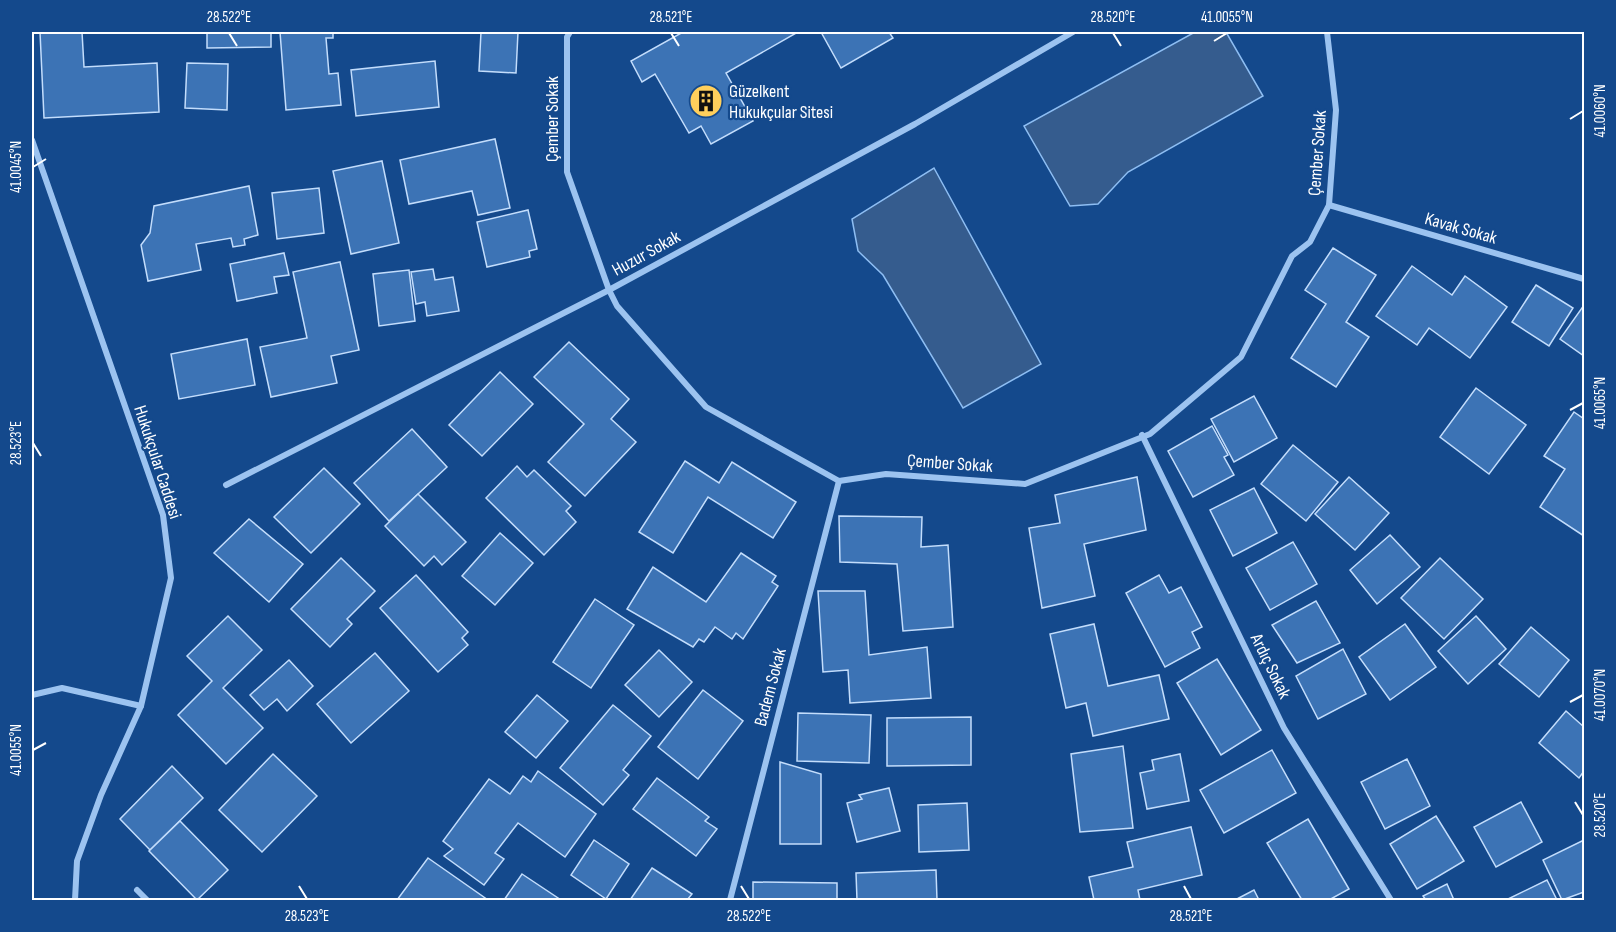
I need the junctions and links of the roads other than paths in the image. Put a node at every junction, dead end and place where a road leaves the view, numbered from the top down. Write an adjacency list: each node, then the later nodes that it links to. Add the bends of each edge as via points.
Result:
1 (570, 32): 7 (street, Çember Sokak, via 567,172)
2 (1073, 32): 7 (street, Huzur Sokak, via 915,124)
3 (1327, 32): 5 (street, Çember Sokak, via 1336,110)
4 (32, 140): 12 (street, Hukukçular Caddesi, via 163,515 171,578)
5 (1329, 205): 6 (street, Kavak Sokak); 8 (street, Çember Sokak, via 1310,242 1292,256 1241,357 1150,434)
6 (1584, 279)
7 (609, 290): 9 (street, Çember Sokak, via 617,306 706,407); 10 (street, Huzur Sokak)
8 (1142, 435): 9 (street, Çember Sokak, via 1025,484 886,474); 17 (street, Ardıç Sokak, via 1284,728)
9 (839, 481): 16 (street, Badem Sokak)
10 (225, 485)
11 (32, 695): 12 (street, via 62,688)
12 (141, 706): 14 (street, Hukukçular Caddesi, via 101,795 77,861)
13 (137, 890): 15 (street)
14 (75, 900)
15 (147, 900)
16 (730, 900)
17 (1391, 900)

